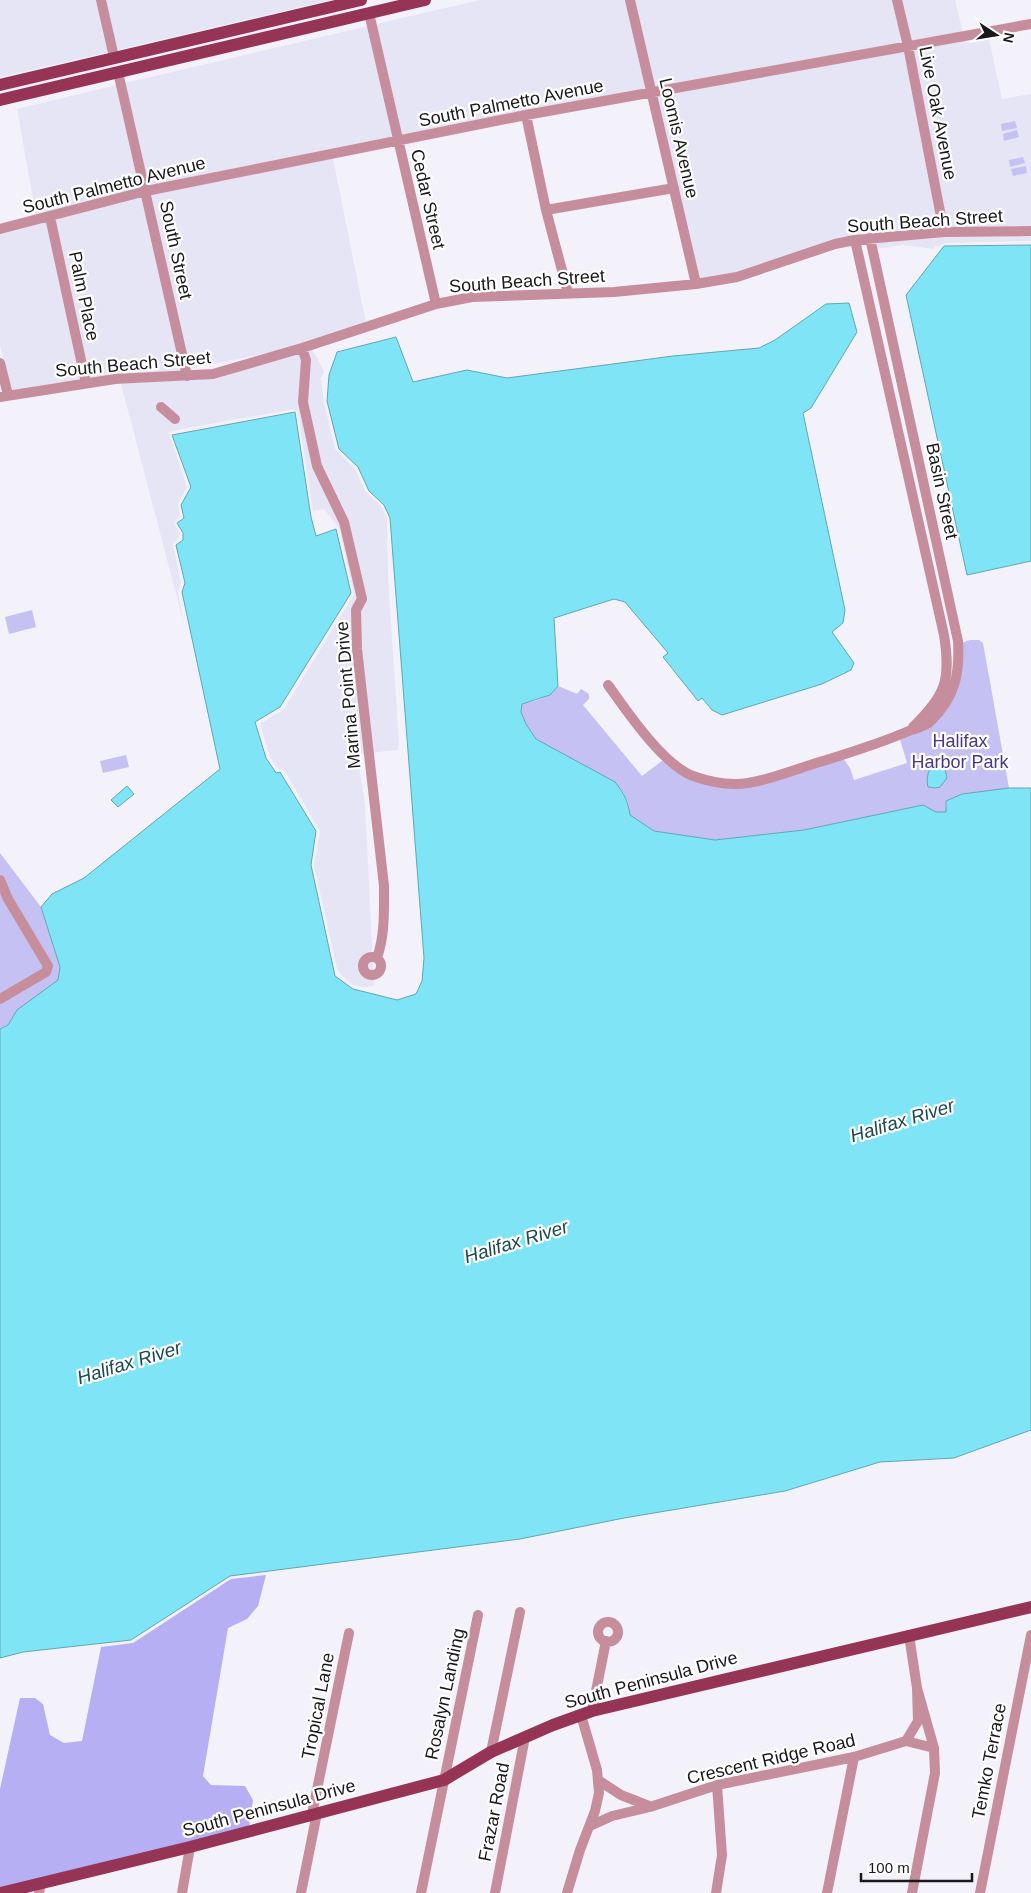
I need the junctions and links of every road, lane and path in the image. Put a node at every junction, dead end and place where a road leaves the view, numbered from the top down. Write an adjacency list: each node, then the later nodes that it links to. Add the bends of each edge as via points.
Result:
1 (101, 0): 13 (street)
2 (361, 0): 12 (main road)
3 (366, 0): 9 (main road)
4 (383, 0): 8 (main road)
5 (425, 0): 8 (main road)
6 (630, 0): 17 (street, Loomis Avenue)
7 (897, 0): 11 (street, Live Oak Avenue)
8 (369, 13): 9 (main road); 20 (street, Cedar Street)
9 (348, 18): 14 (main road)
10 (1031, 24): 11 (street, South Palmetto Avenue)
11 (908, 46): 17 (street, South Palmetto Avenue); 27 (street, Live Oak Avenue)
12 (146, 50): 13 (main road); 14 (main road, via 123,64)
13 (114, 58): 15 (main road, via 110,65); 16 (main road)
14 (118, 72): 15 (main road); 22 (street, South Street)
15 (91, 78): 18 (main road)
16 (0, 85)
17 (651, 93): 19 (street, South Palmetto Avenue); 21 (street, Loomis Avenue)
18 (0, 100)
19 (526, 116): 20 (street, South Palmetto Avenue); 23 (street)
20 (399, 141): 22 (street, South Palmetto Avenue); 32 (street, Cedar Street)
21 (674, 188): 23 (street); 30 (street, Loomis Avenue)
22 (146, 191): 24 (street, South Palmetto Avenue); 37 (street, South Street)
23 (546, 210): 31 (street)
24 (50, 216): 25 (street, South Palmetto Avenue); 38 (street, Palm Place)
25 (0, 229)
26 (1031, 231): 27 (street, South Beach Street)
27 (944, 232): 28 (street, South Beach Street)
28 (870, 238): 29 (street, South Beach Street); 35 (street, Basin Street)
29 (855, 240): 30 (street, South Beach Street, via 737,277); 36 (street, Basin Street)
30 (696, 284): 31 (street, South Beach Street)
31 (568, 294): 32 (street, South Beach Street, via 472,297)
32 (436, 304): 33 (street, South Beach Street)
33 (302, 348): 37 (street, South Beach Street, via 213,374); 53 (street, Marina Point Drive, via 306,360 304,402 317,466 344,522 362,599 356,610 357,649 384,886 382,944)
34 (0, 362): 39 (street)
35 (897, 363): 36 (street); 42 (street, Basin Street)
36 (884, 366): 43 (street, Basin Street)
37 (187, 376): 38 (street, South Beach Street)
38 (86, 383): 39 (street, South Beach Street)
39 (4, 396)
40 (161, 407): 41 (street)
41 (175, 419)
42 (918, 459): 43 (street); 44 (street, Basin Street)
43 (906, 462): 45 (street, Basin Street)
44 (928, 504): 45 (street); 46 (street, Basin Street)
45 (916, 507): 47 (street, Basin Street)
46 (943, 573): 47 (street); 48 (street, Basin Street)
47 (931, 576): 49 (street, Basin Street)
48 (958, 641): 49 (street); 51 (street, Basin Street, via 959,661 954,689 930,722)
49 (946, 643): 51 (street, Basin Street, via 944,686 936,702)
50 (608, 685): 51 (street, Basin Street, via 630,716 674,765 690,775 717,782 748,783)
51 (909, 731)
52 (0, 880): 54 (street, via 48,966 46,972)
53 (376, 958)
54 (0, 999)
55 (1031, 1607): 59 (main road, South Peninsula Drive)
56 (520, 1612): 67 (street)
57 (478, 1615): 69 (street, Rosalyn Landing)
58 (349, 1633): 73 (street, Tropical Lane)
59 (909, 1635): 62 (street); 63 (main road, South Peninsula Drive)
60 (1031, 1635): 86 (street, Temko Terrace)
61 (606, 1641): 63 (street)
62 (917, 1688): 65 (street, via 918,1721); 66 (street)
63 (586, 1713): 64 (main road, South Peninsula Drive); 70 (street)
64 (525, 1737): 67 (main road, South Peninsula Drive); 81 (street, Frazar Road)
65 (906, 1741): 66 (street); 68 (street, Crescent Ridge Road)
66 (934, 1748): 85 (street, via 935,1773)
67 (491, 1752): 69 (main road, South Peninsula Drive)
68 (854, 1757): 71 (street, Crescent Ridge Road); 84 (street)
69 (444, 1780): 73 (main road, South Peninsula Drive); 80 (street, Rosalyn Landing)
70 (598, 1780): 72 (street, via 621,1795); 74 (street, via 599,1793)
71 (717, 1785): 72 (street, Crescent Ridge Road); 83 (street, via 722,1855)
72 (650, 1807): 74 (street, Crescent Ridge Road, via 612,1816)
73 (314, 1814): 75 (main road, South Peninsula Drive); 79 (street, Tropical Lane)
74 (590, 1826): 82 (street)
75 (190, 1847): 76 (main road, South Peninsula Drive); 78 (street)
76 (40, 1888): 77 (main road, South Peninsula Drive)
77 (1, 1893)
78 (182, 1893)
79 (301, 1893)
80 (421, 1893)
81 (494, 1893)
82 (568, 1893)
83 (716, 1893)
84 (826, 1893)
85 (912, 1893)
86 (980, 1893)

